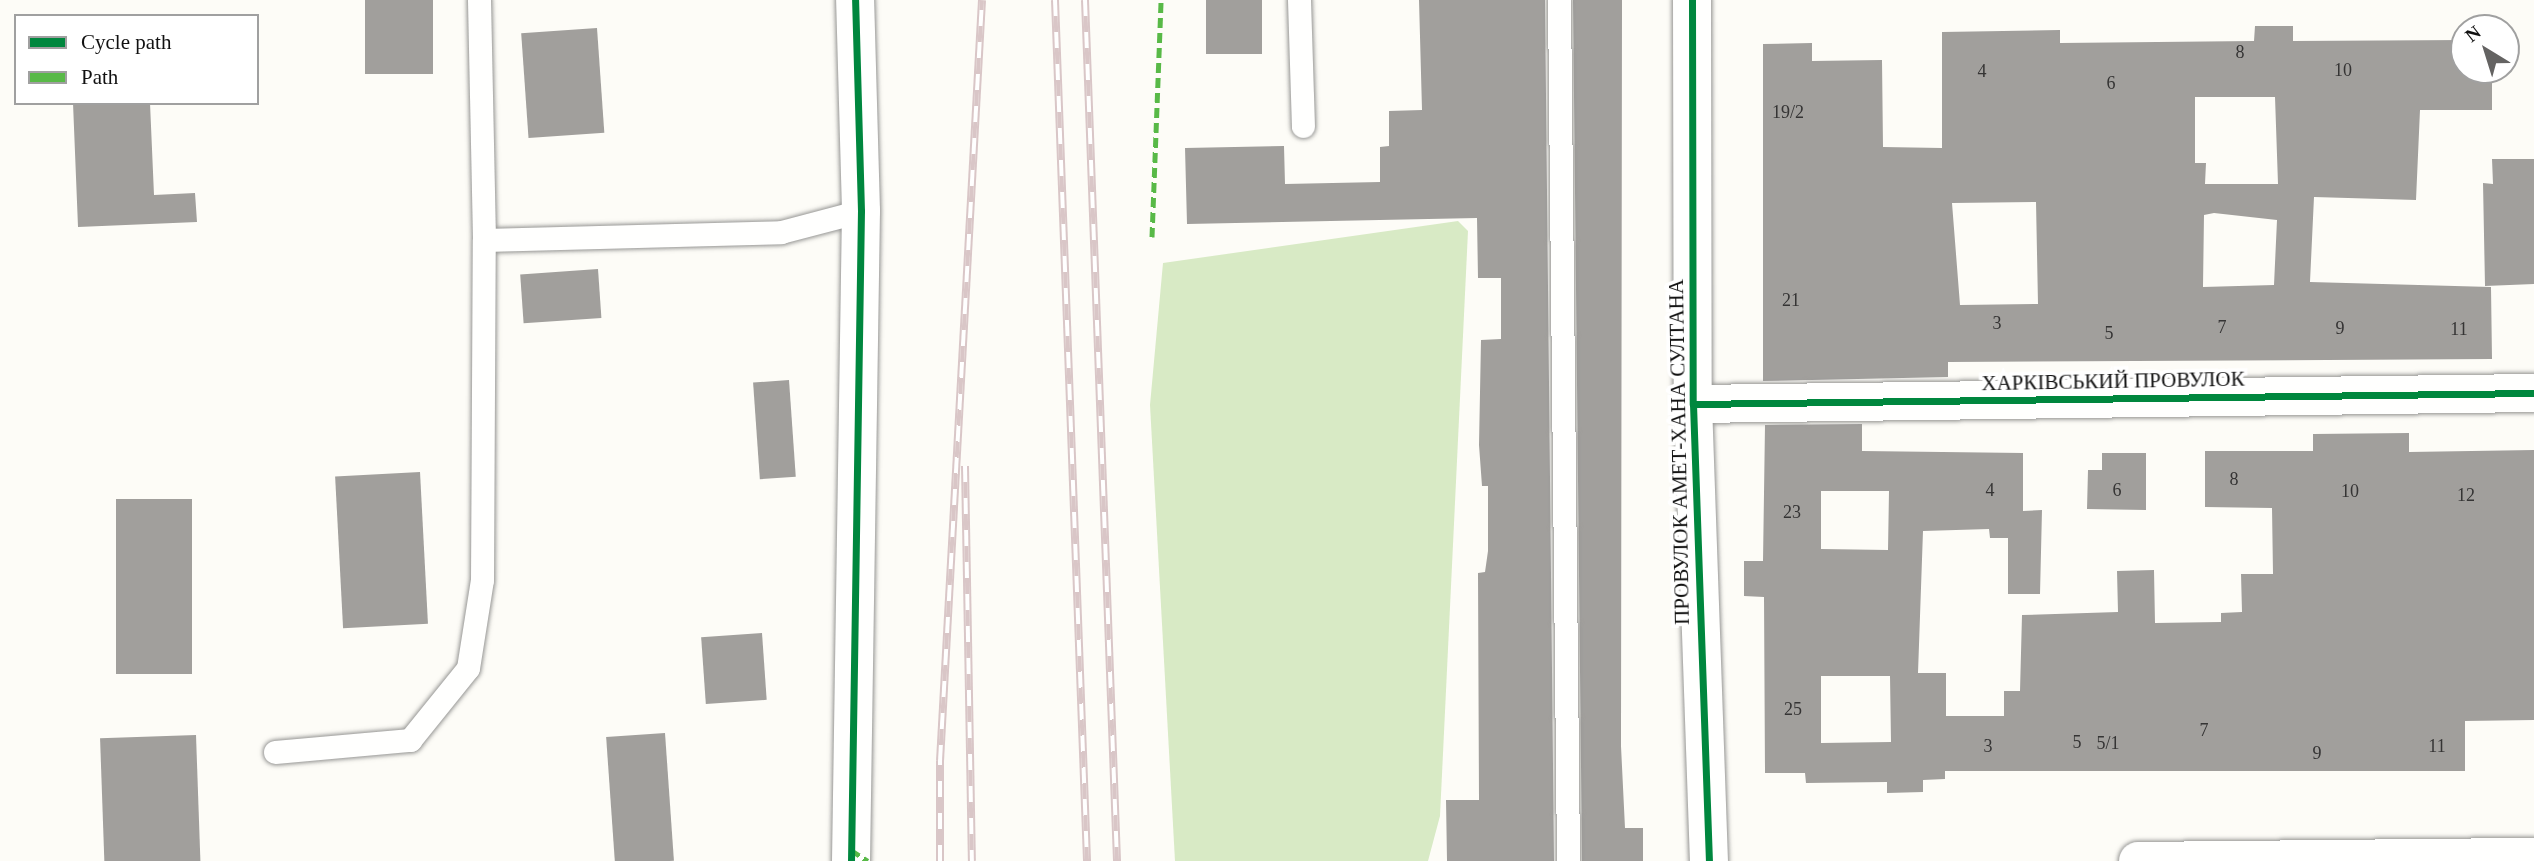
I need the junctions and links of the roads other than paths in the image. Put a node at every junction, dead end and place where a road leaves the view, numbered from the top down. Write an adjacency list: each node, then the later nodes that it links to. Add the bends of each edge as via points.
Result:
1 (479, 0): 8 (lane)
2 (855, 0): 7 (street)
3 (1299, 0): 6 (lane)
4 (1559, 0): 14 (lane)
5 (1692, 0): 10 (street, ПРОВУЛОК АМЕТ-ХАНА СУЛТАНА)
6 (1303, 126)
7 (861, 211): 8 (lane, via 781,232); 13 (street)
8 (484, 240): 11 (lane, via 482,580 468,668 410,740)
9 (2534, 393): 10 (street, ХАРКІВСЬКИЙ ПРОВУЛОК)
10 (1693, 404): 15 (street, ПРОВУЛОК АМЕТ-ХАНА СУЛТАНА)
11 (275, 752)
12 (2534, 857): 16 (street)
13 (850, 861)
14 (1568, 861)
15 (1709, 861)
16 (2138, 861)

